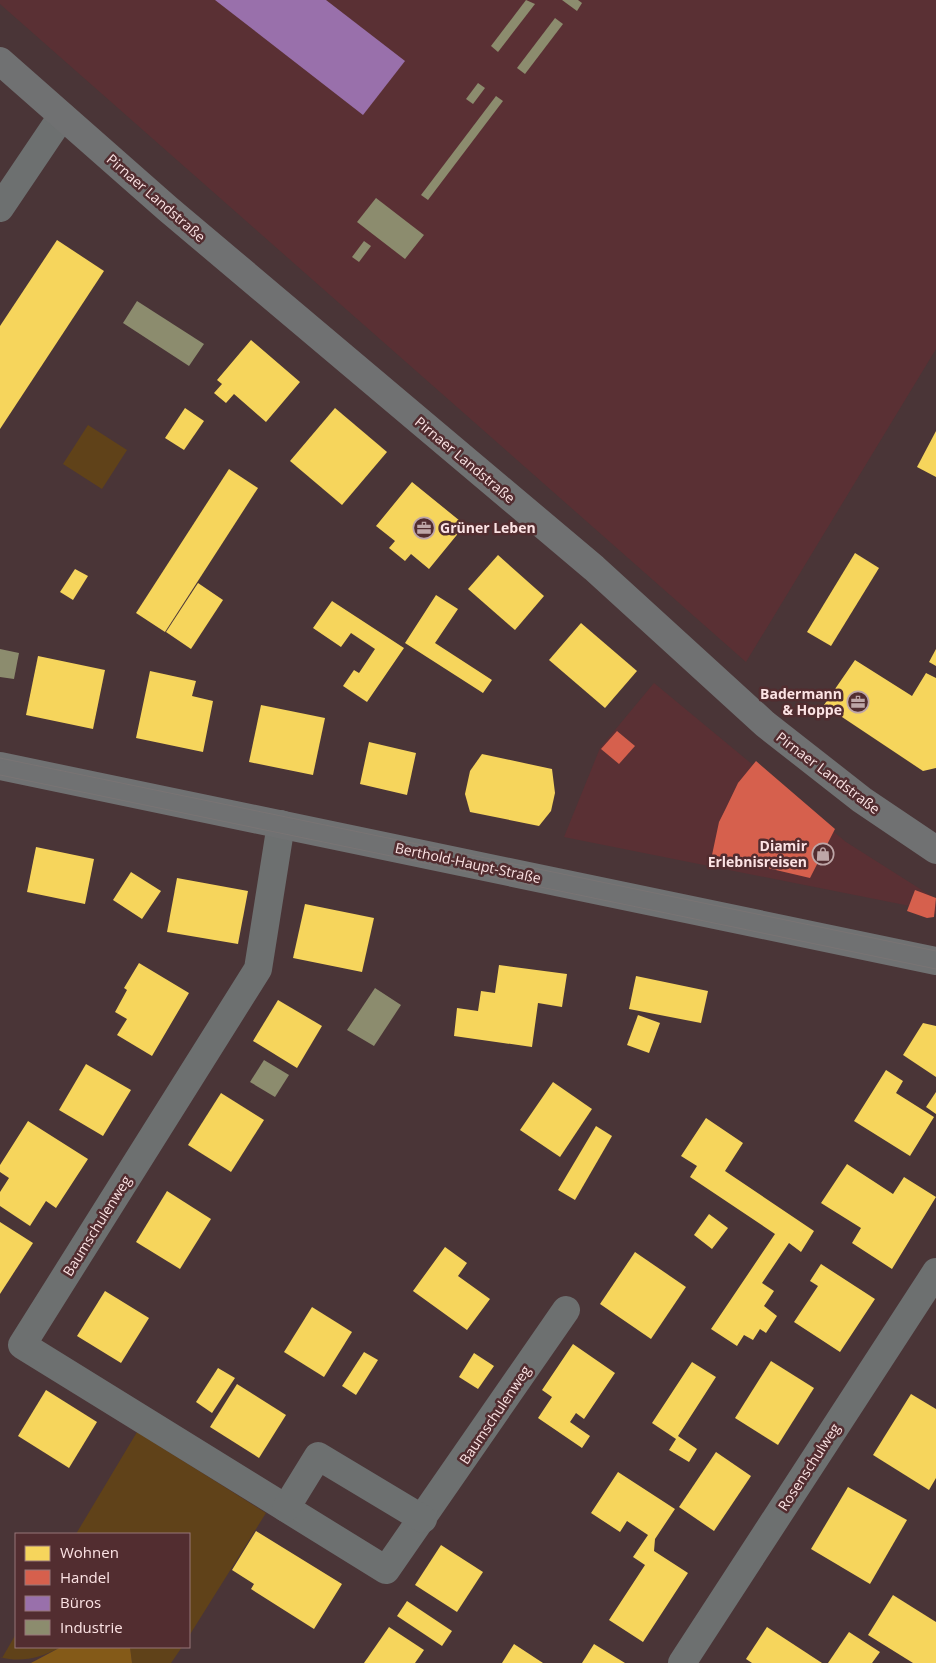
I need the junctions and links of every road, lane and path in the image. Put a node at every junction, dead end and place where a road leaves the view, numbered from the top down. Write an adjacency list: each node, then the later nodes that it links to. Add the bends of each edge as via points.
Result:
1 (0, 61): 2 (street, Pirnaer Landstraße)
2 (62, 116): 3 (street); 6 (street, Pirnaer Landstraße, via 594,568 765,724 870,806)
3 (0, 208)
4 (0, 766): 5 (street, Berthold-Haupt-Straße)
5 (281, 824): 7 (street, Berthold-Haupt-Straße); 10 (street, Baumschulenweg, via 258,969 22,1345)
6 (936, 850)
7 (936, 961)
8 (936, 1272): 12 (street, Rosenschulweg)
9 (566, 1310): 11 (street, Baumschulenweg)
10 (286, 1508): 11 (street, Baumschulenweg, via 386,1570); 11 (street, via 318,1456)
11 (423, 1519)
12 (682, 1663)

